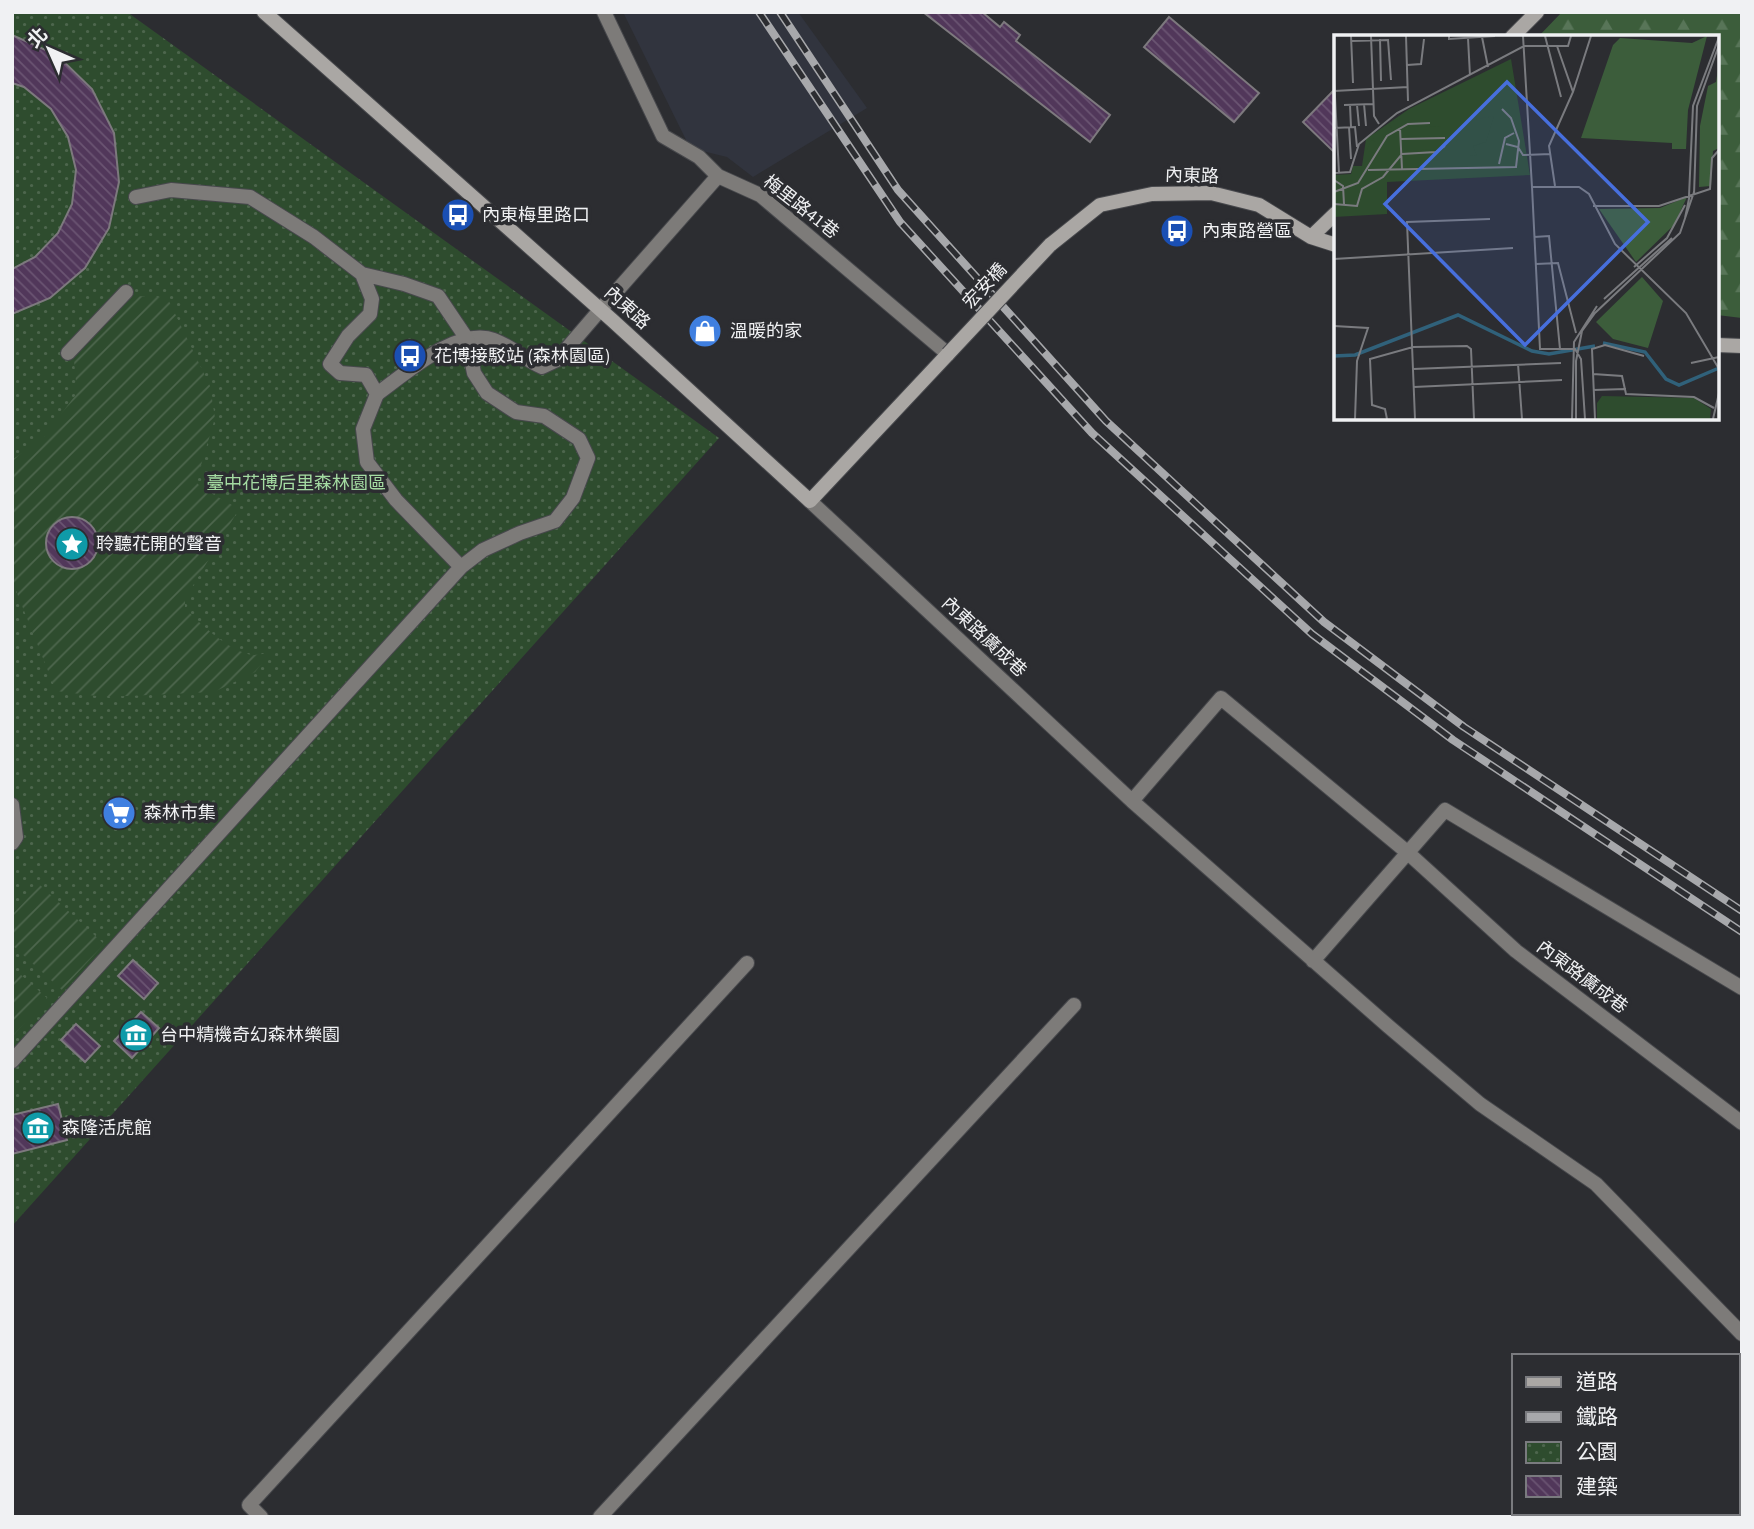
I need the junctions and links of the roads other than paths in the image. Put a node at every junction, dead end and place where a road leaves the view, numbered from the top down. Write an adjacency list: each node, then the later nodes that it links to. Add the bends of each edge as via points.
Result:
1 (264, 12): 13 (street, 內東路)
2 (604, 12): 5 (street, 梅里路41巷, via 663,136 699,157)
3 (1537, 12): 4 (street)
4 (1514, 35)
5 (718, 176): 13 (street); 18 (street, 梅里路41巷, via 760,195)
6 (136, 197): 11 (street, via 171,190 250,197)
7 (1334, 215): 8 (street)
8 (1311, 237): 9 (street, 內東路); 10 (street, 內東路, via 1259,205 1211,192 1152,194 1100,205)
9 (1334, 244)
10 (1050, 245): 18 (street, 宏安橋, bridge)
11 (362, 274): 14 (street, via 438,296); 19 (street, via 372,299 370,314 330,363 340,373 366,375)
12 (126, 292): 17 (street)
13 (600, 310): 14 (street, via 557,360 542,367 493,339); 20 (street, 內東路)
14 (467, 339): 19 (street, via 439,349); 21 (street, via 474,373 487,393 516,412 544,416 579,439 588,458 573,498 555,521 484,550)
15 (1719, 345): 16 (street)
16 (1742, 346)
17 (68, 353)
18 (948, 354): 20 (street)
19 (377, 394): 21 (street, via 363,429 367,462 396,500)
20 (810, 501): 22 (street, 內東路廣成巷)
21 (461, 567): 30 (street)
22 (1132, 801): 25 (street, 內東路廣成巷, via 1221,698); 26 (street, 內東路廣成巷)
23 (12, 805): 24 (street, via 16,836)
24 (12, 844)
25 (1407, 852): 26 (street); 28 (street, via 1445,810); 31 (street, 內東路廣成巷, via 1516,951)
26 (1313, 961): 32 (street, 內東路廣成巷, via 1480,1104 1596,1184)
27 (747, 963): 33 (street, via 249,1505)
28 (1742, 988)
29 (1074, 1005): 34 (street)
30 (12, 1061)
31 (1742, 1124)
32 (1742, 1334)
33 (261, 1517)
34 (600, 1517)

